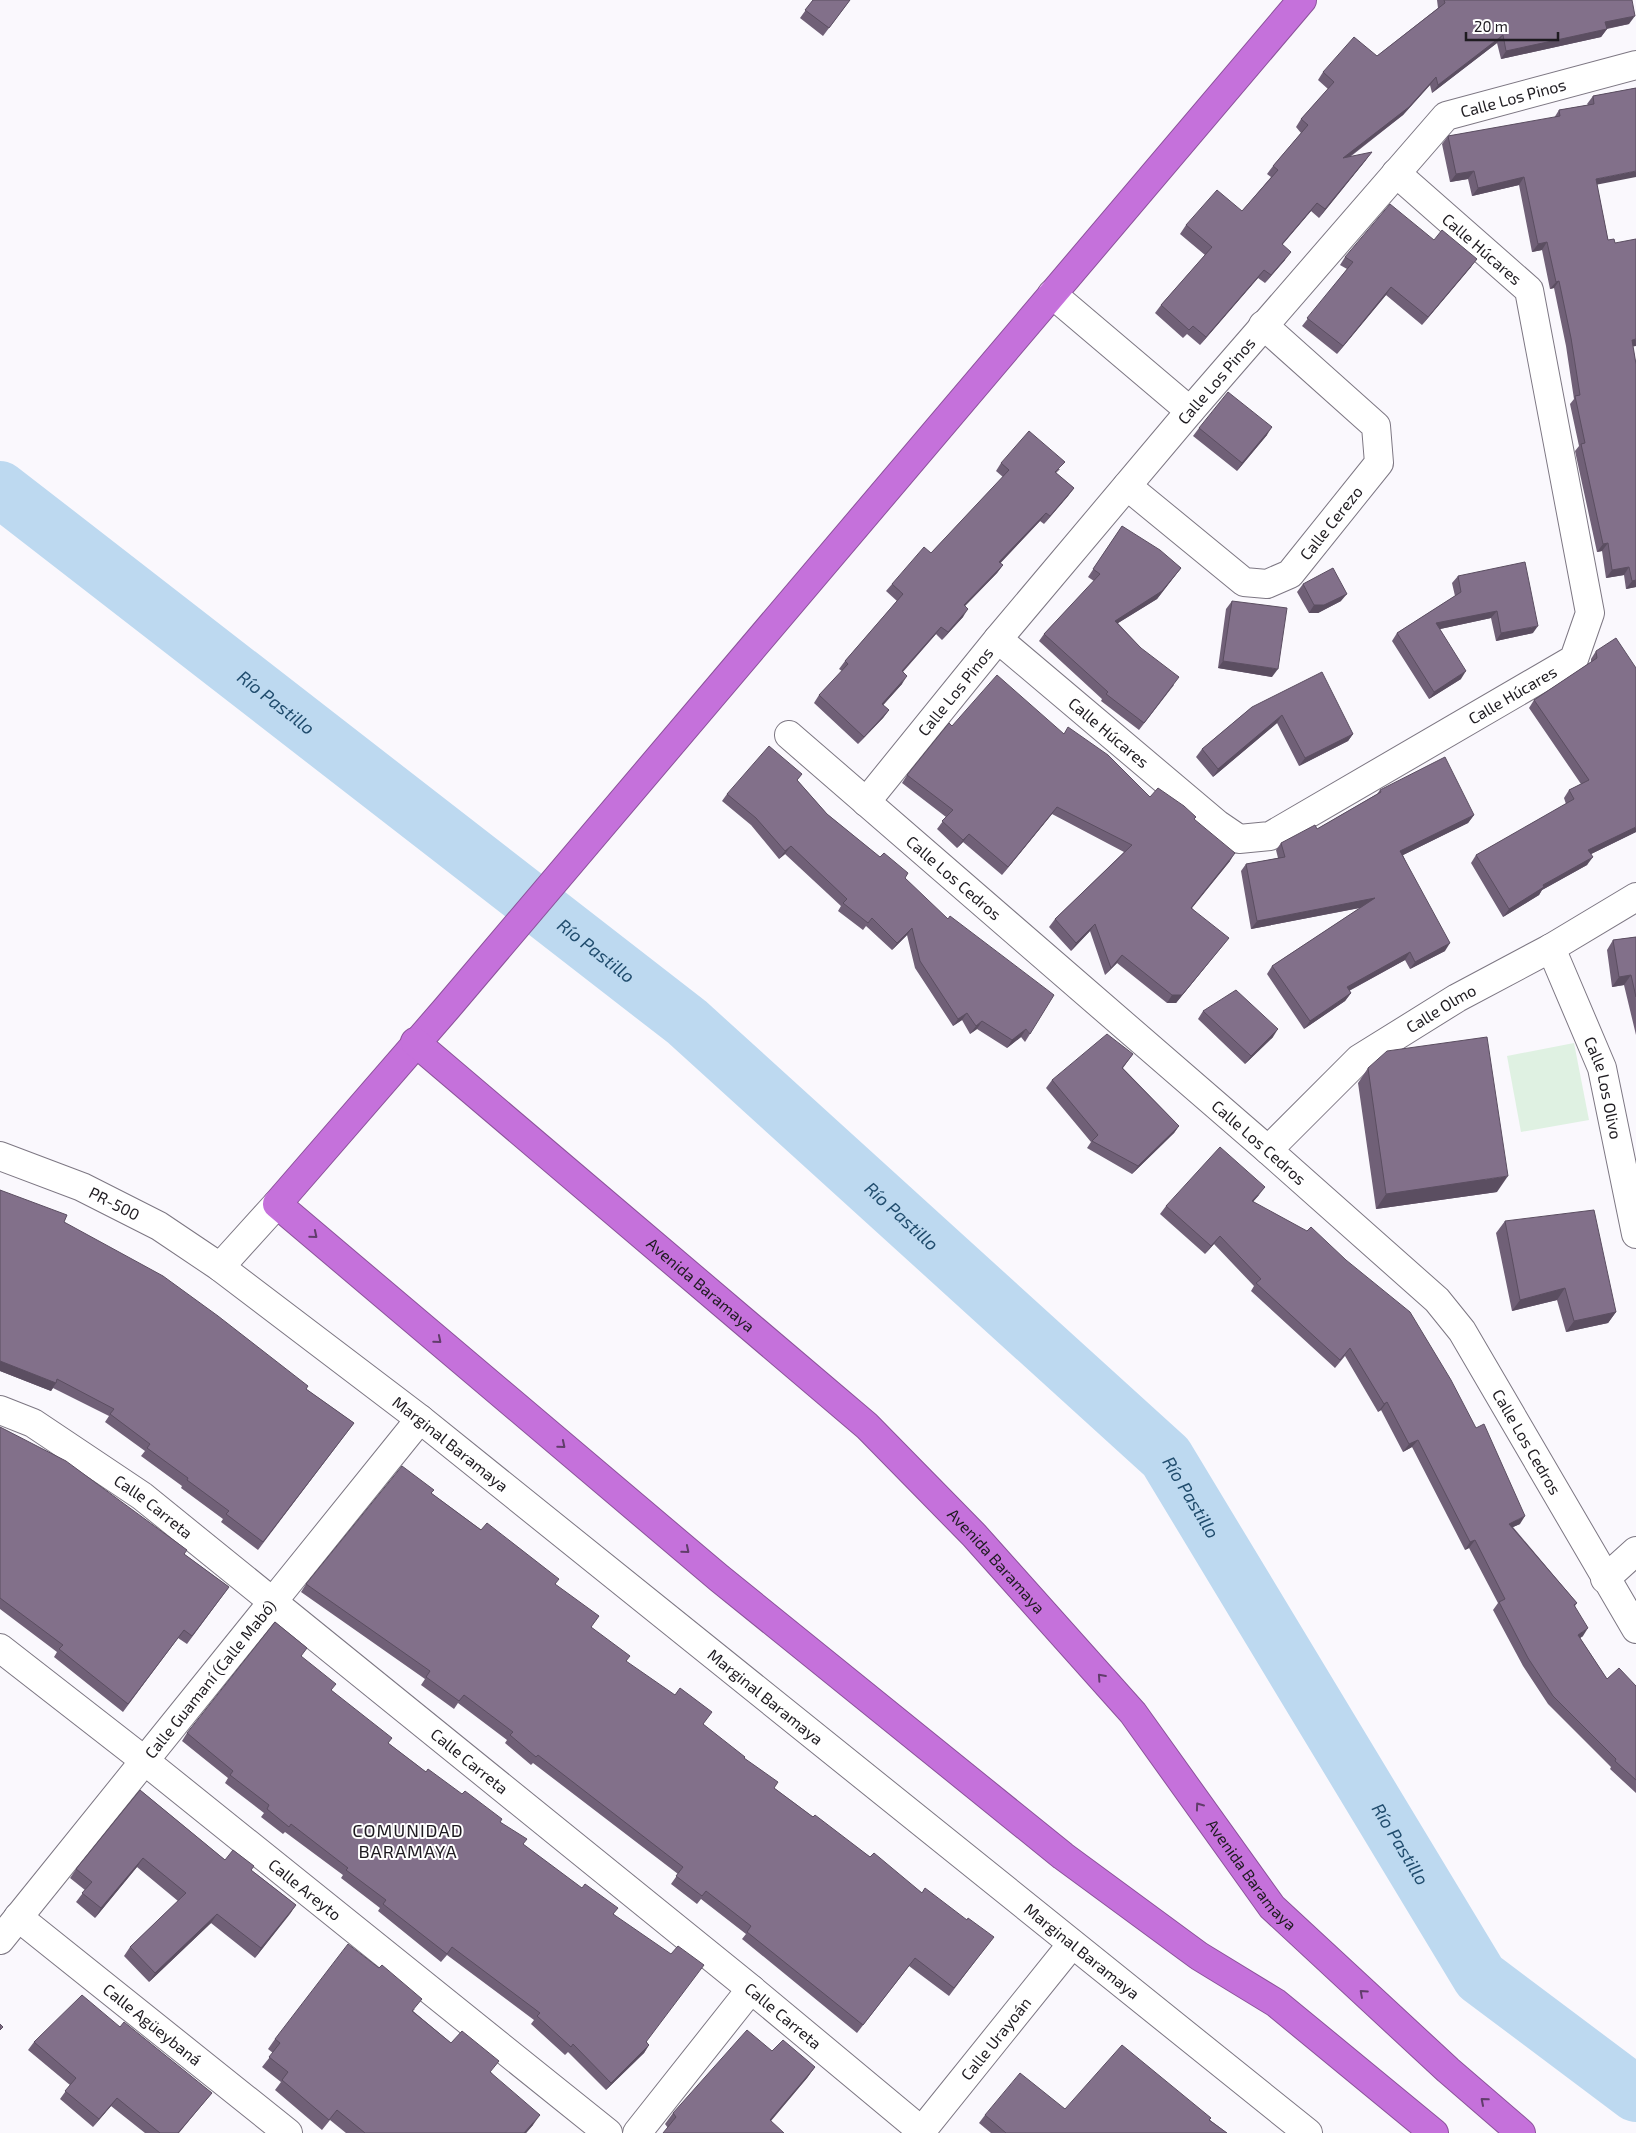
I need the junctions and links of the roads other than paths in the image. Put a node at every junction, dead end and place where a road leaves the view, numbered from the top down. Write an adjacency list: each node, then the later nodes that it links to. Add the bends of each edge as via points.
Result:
1 (1302, 0): 4 (highway)
2 (1636, 65): 3 (street, Calle Los Pinos, via 1446,116)
3 (1396, 173): 5 (street, Calle Los Pinos); 8 (street, Calle Húcares, via 1529,290 1590,613 1574,659 1270,836 1239,839 1217,824)
4 (1052, 294): 6 (street); 13 (highway)
5 (1263, 325): 6 (street, Calle Los Pinos); 7 (street, Calle Cerezo, via 1376,426 1379,463 1290,574 1267,584 1244,582)
6 (1190, 411): 7 (street, Calle Los Pinos)
7 (1127, 486): 8 (street, Calle Los Pinos)
8 (998, 639): 10 (street, Calle Los Pinos)
9 (789, 735): 10 (street, Calle Los Cedros)
10 (866, 802): 14 (street, Calle Los Cedros)
11 (1636, 897): 12 (street, Calle Olmo)
12 (1551, 948): 14 (street, Calle Olmo, via 1457,998 1359,1059); 17 (street, Calle Los Olivo, via 1602,1068)
13 (415, 1042): 16 (highway); 37 (highway, Avenida Baramaya, one-way to 13, via 1272,1908 1133,1713 974,1535 867,1426)
14 (1268, 1150): 22 (street, Calle Los Cedros, via 1438,1300 1462,1331)
15 (0, 1156): 18 (street, PR-500 / PR-500, via 82,1187 151,1222)
16 (277, 1204): 18 (street); 36 (highway, one-way to 36, via 719,1578 1063,1856 1199,1956 1276,2003)
17 (1636, 1234)
18 (220, 1266): 20 (street, Marginal Baramaya)
19 (0, 1410): 23 (street, Calle Carreta, via 33,1423 142,1496)
20 (420, 1419): 23 (street, Calle Guamaní (Calle Mabó)); 29 (street, Marginal Baramaya)
21 (1636, 1551): 22 (street)
22 (1605, 1579): 24 (street, Calle Los Cedros)
23 (272, 1601): 26 (street, Calle Guamaní (Calle Mabó)); 30 (street, Calle Carreta)
24 (1636, 1629)
25 (0, 1648): 26 (street, Calle Areyto)
26 (145, 1761): 27 (street, Calle Guamaní (Calle Mabó)); 33 (street, Calle Areyto)
27 (18, 1917): 28 (street, Calle Guamaní (Calle Mabó)); 32 (street, Calle Agüeybaná)
28 (0, 1940)
29 (1072, 1944): 31 (street, Calle Urayoán); 35 (street, Marginal Baramaya)
30 (751, 1989): 31 (street, Calle Carreta); 34 (street)
31 (922, 2132)
32 (288, 2133)
33 (608, 2133)
34 (637, 2133)
35 (1308, 2133)
36 (1434, 2133)
37 (1521, 2133)

